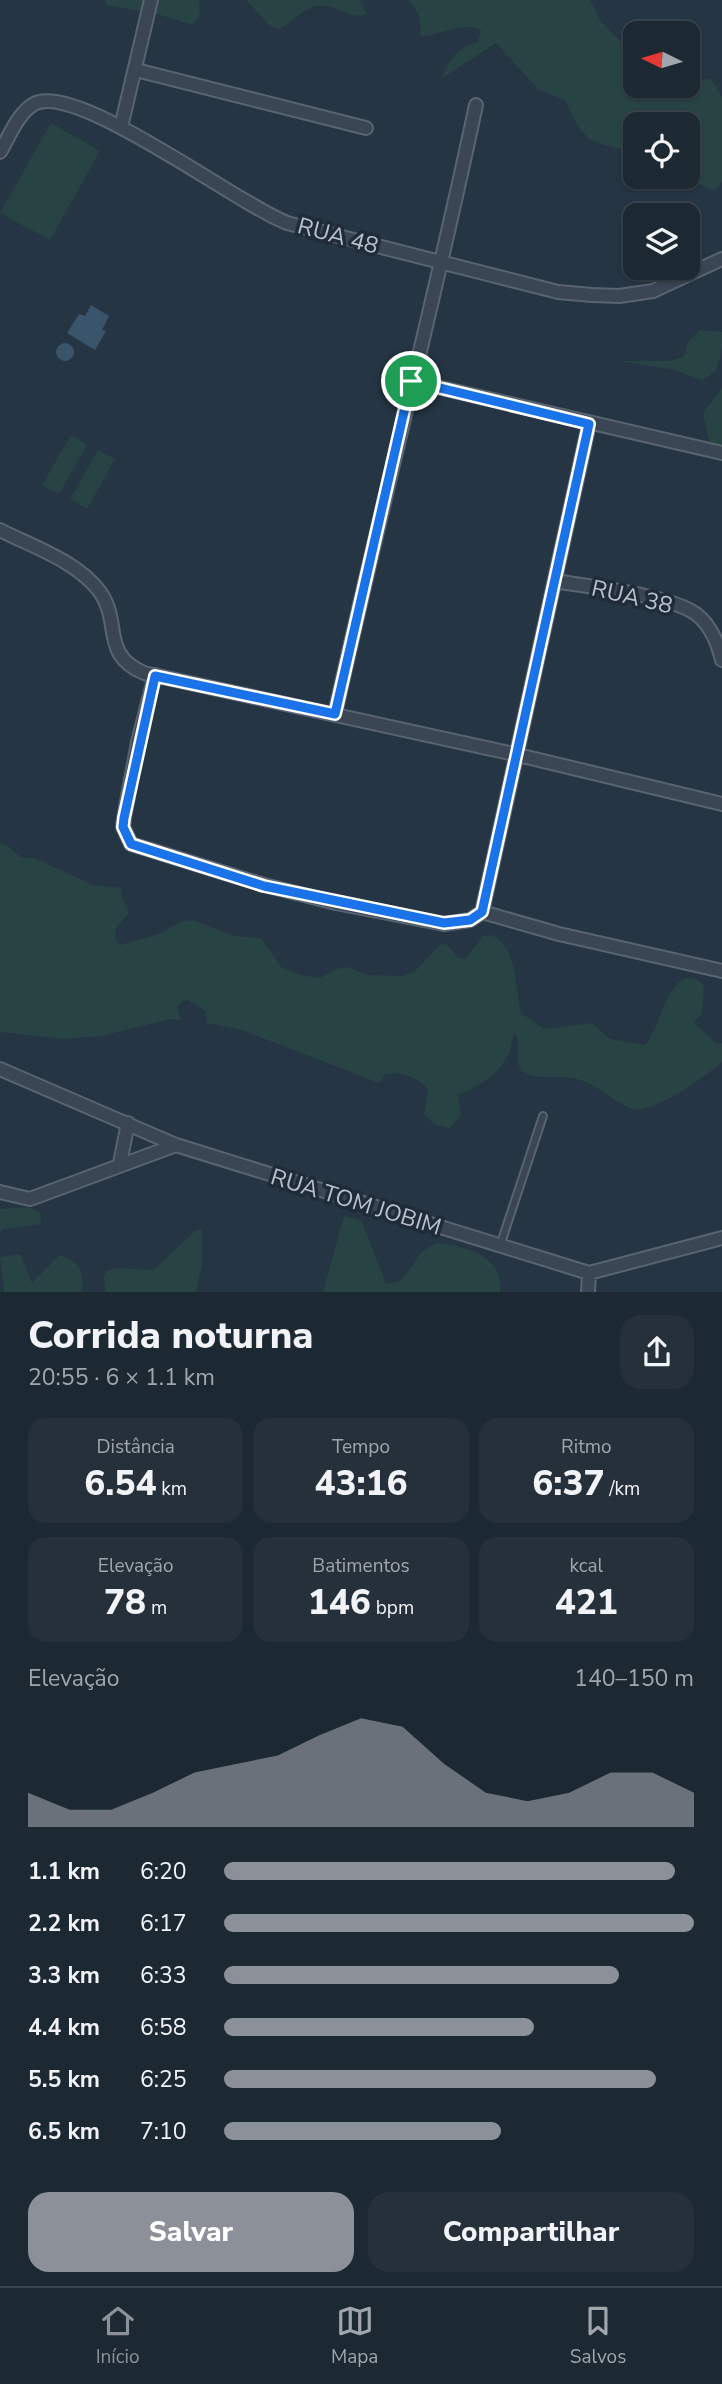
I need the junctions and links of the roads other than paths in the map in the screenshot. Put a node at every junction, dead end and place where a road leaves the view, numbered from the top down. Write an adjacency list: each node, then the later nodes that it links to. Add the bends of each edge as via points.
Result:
1 (152, 0): 2 (street)
2 (136, 70): 4 (street); 5 (street)
3 (476, 105): 8 (street)
4 (121, 127): 6 (street, RUA 48, via 67,103 36,103 24,111); 8 (street, RUA 48, via 275,218)
5 (366, 128)
6 (0, 152)
7 (722, 259): 8 (street, RUA 48, via 653,290 619,296 558,292)
8 (443, 264): 9 (street)
9 (411, 381): 10 (street); 16 (street)
10 (589, 424): 11 (street); 13 (street)
11 (722, 453)
12 (0, 530): 15 (street, via 51,555 92,584 102,594 123,663)
13 (555, 581): 14 (street, RUA 38, via 676,605 696,614 712,633); 17 (street)
14 (722, 660)
15 (155, 676): 16 (street); 19 (street, via 124,818 131,844 264,886 336,903 444,923 470,920)
16 (335, 714): 17 (street)
17 (514, 754): 18 (street); 19 (street)
18 (722, 804)
19 (482, 912): 20 (street)
20 (722, 971)
21 (0, 1069): 23 (street, RUA TOM JOBIM)
22 (543, 1116): 28 (lane)
23 (128, 1123): 24 (street, RUA TOM JOBIM); 25 (street)
24 (176, 1145): 25 (street); 28 (street, RUA TOM JOBIM)
25 (120, 1163): 26 (street, via 30,1199)
26 (0, 1192)
27 (722, 1238): 29 (street)
28 (500, 1246): 29 (street, RUA TOM JOBIM)
29 (589, 1273): 30 (street)
30 (588, 1292)

